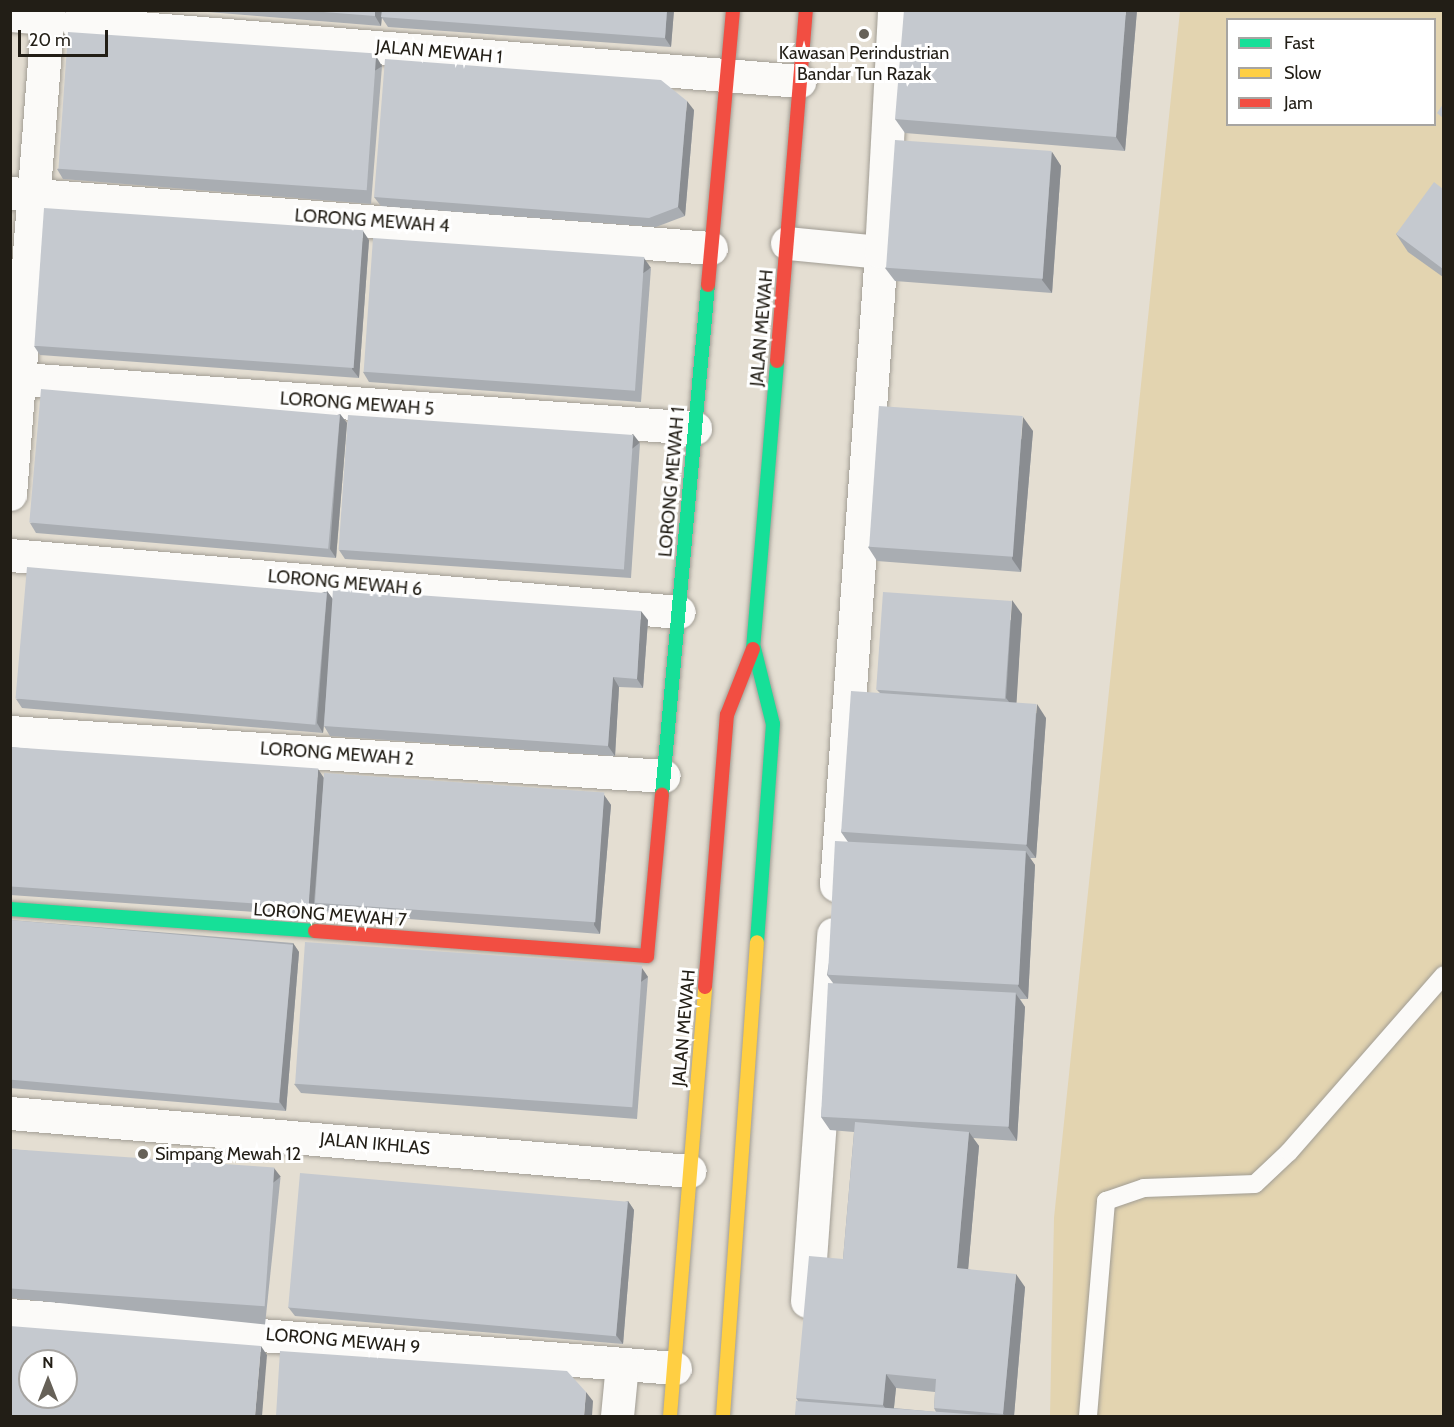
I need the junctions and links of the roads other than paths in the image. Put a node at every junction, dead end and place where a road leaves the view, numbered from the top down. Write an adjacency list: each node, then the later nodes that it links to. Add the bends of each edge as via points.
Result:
1 (733, 10): 6 (street, LORONG MEWAH 1)
2 (806, 10): 7 (street, JALAN MEWAH)
3 (894, 10): 11 (street)
4 (10, 15): 5 (street, JALAN MEWAH 1)
5 (57, 17): 6 (street, JALAN MEWAH 1); 8 (street)
6 (727, 75): 7 (street, JALAN MEWAH 1); 10 (street, LORONG MEWAH 1)
7 (800, 81): 9 (street, JALAN MEWAH)
8 (22, 194): 10 (street, LORONG MEWAH 4); 12 (street)
9 (787, 243): 11 (street); 17 (street, JALAN MEWAH)
10 (711, 248): 13 (street, LORONG MEWAH 1)
11 (881, 252): 26 (street)
12 (15, 378): 13 (street, LORONG MEWAH 5); 14 (street)
13 (695, 428): 16 (street, LORONG MEWAH 1)
14 (10, 494)
15 (10, 555): 16 (street, LORONG MEWAH 6)
16 (679, 612): 19 (street, LORONG MEWAH 1)
17 (754, 648): 24 (street, JALAN MEWAH, via 727,715); 31 (street, JALAN MEWAH, via 773,724 735,1174)
18 (10, 732): 19 (street, LORONG MEWAH 2)
19 (664, 776): 21 (street, LORONG MEWAH 1)
20 (10, 909): 21 (street, LORONG MEWAH 7)
21 (647, 956)
22 (1443, 975): 32 (lane, via 1288,1152 1255,1184 1144,1188 1106,1201)
23 (10, 1113): 24 (street, JALAN IKHLAS)
24 (695, 1171): 28 (street, JALAN MEWAH)
25 (10, 1315): 27 (street, LORONG MEWAH 9)
26 (804, 1333)
27 (622, 1364): 28 (street, LORONG MEWAH 9); 29 (street)
28 (675, 1368): 30 (street, JALAN MEWAH)
29 (617, 1416)
30 (670, 1416)
31 (723, 1416)
32 (1088, 1416)

